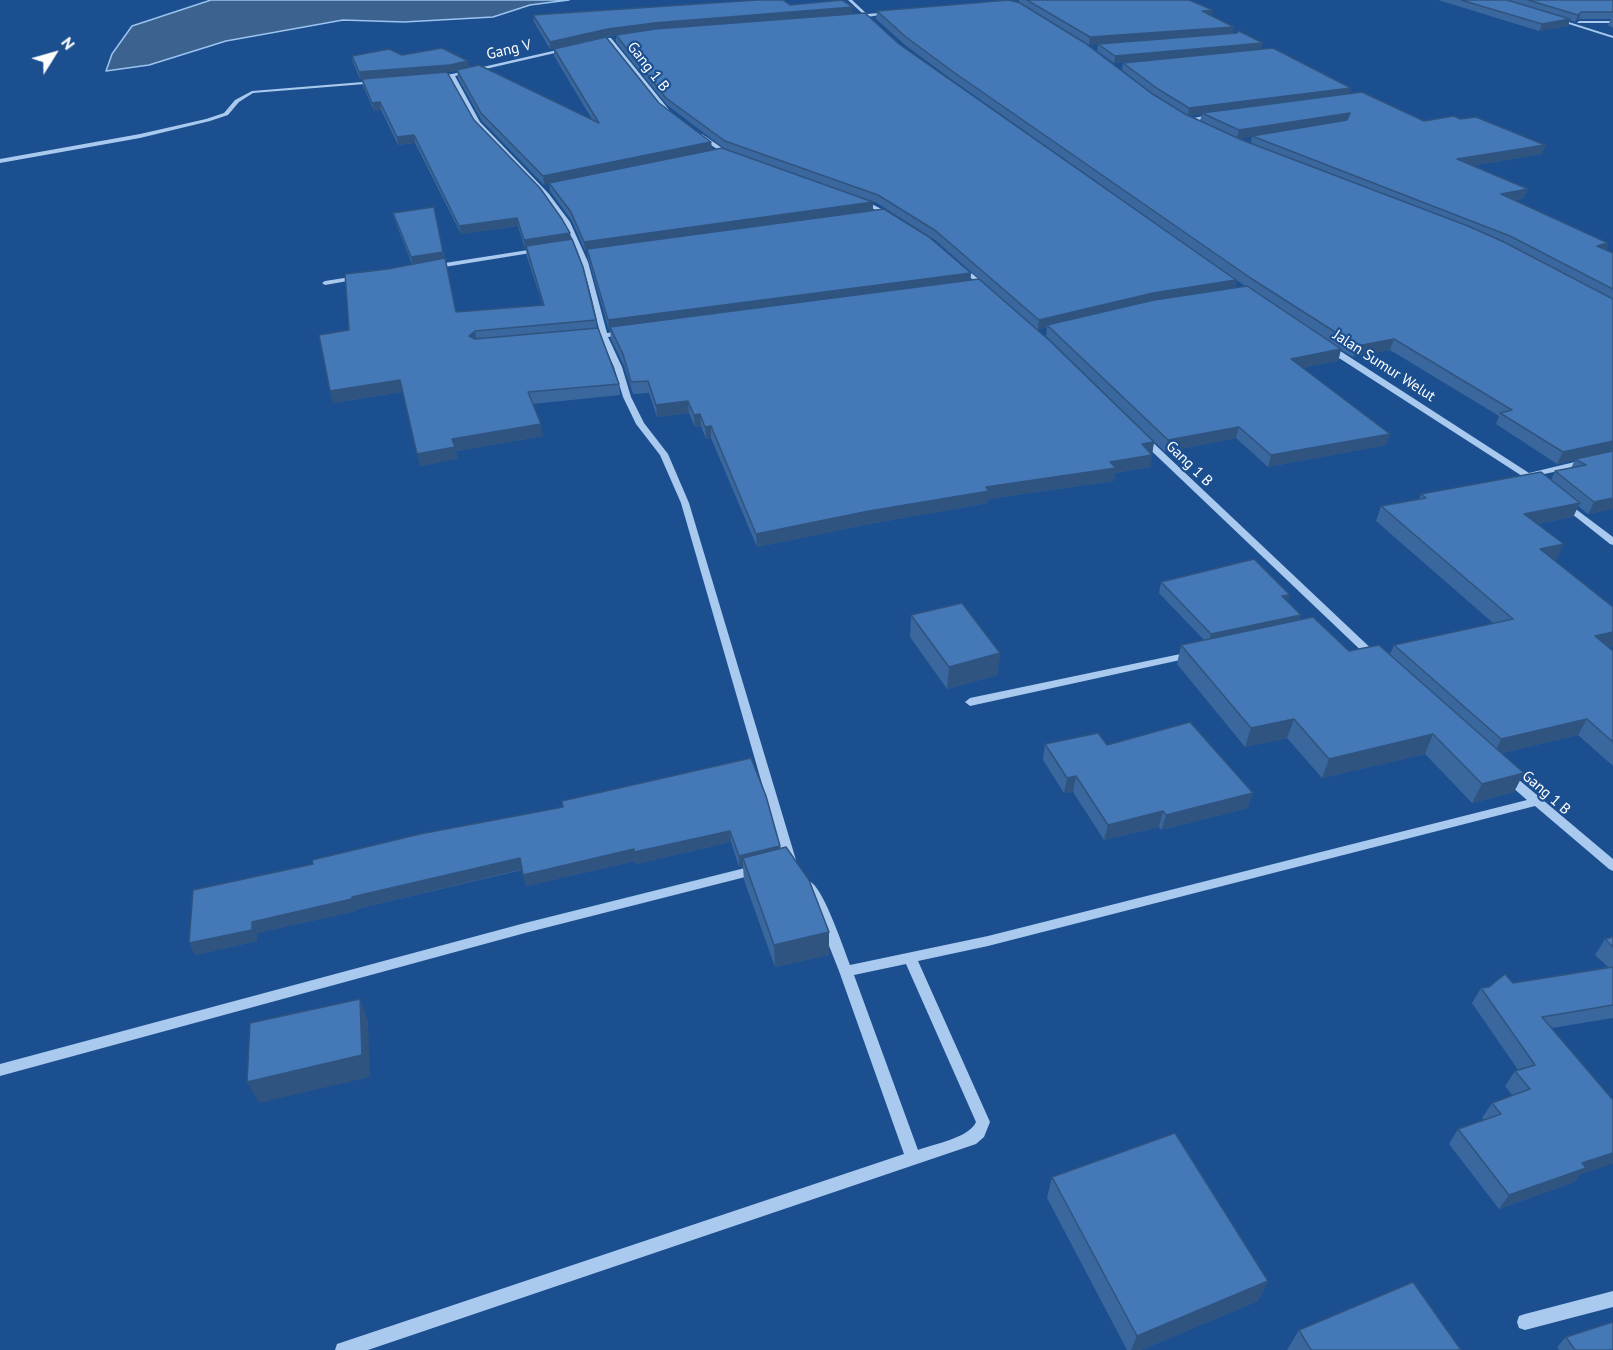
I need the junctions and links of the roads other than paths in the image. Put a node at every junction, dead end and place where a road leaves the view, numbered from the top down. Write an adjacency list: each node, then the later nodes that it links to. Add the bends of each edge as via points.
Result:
1 (850, 0): 3 (street)
2 (899, 12): 3 (street)
3 (866, 15): 4 (street); 6 (street)
4 (855, 16)
5 (1548, 16): 7 (street)
6 (873, 22)
7 (1569, 22): 8 (street); 9 (street)
8 (1613, 22)
9 (1613, 37)
10 (621, 38): 11 (street)
11 (609, 39): 12 (street); 20 (street, Gang 1 B, via 663,108)
12 (598, 42)
13 (576, 47): 14 (street, Gang V)
14 (452, 75): 15 (street, Gang V); 28 (street, via 477,123)
15 (428, 77)
16 (381, 81): 26 (street, via 252,92 226,114 208,120)
17 (1178, 114): 19 (street)
18 (1219, 115): 19 (street)
19 (1186, 120): 21 (street)
20 (680, 121)
21 (1196, 124)
22 (688, 127): 23 (street)
23 (722, 152): 24 (street); 25 (street)
24 (711, 154)
25 (744, 160)
26 (0, 161)
27 (552, 186): 28 (street)
28 (541, 189): 33 (street, via 566,220)
29 (847, 194): 30 (street)
30 (886, 213): 31 (street); 32 (street)
31 (874, 215)
32 (896, 219)
33 (577, 245): 34 (street); 37 (street)
34 (565, 247)
35 (554, 249): 39 (street)
36 (592, 254): 37 (street)
37 (580, 255): 46 (street)
38 (949, 257): 42 (street)
39 (428, 268)
40 (371, 276): 41 (street)
41 (325, 283)
42 (983, 285): 43 (street); 44 (street)
43 (971, 287)
44 (990, 292)
45 (628, 332): 46 (street)
46 (604, 335): 47 (street); 63 (street, via 627,397 640,424 664,454 684,503)
47 (593, 336)
48 (1324, 344): 51 (street, Jalan Sumur Welut)
49 (1137, 432): 55 (street, Gang 1 B)
50 (1592, 461): 51 (street)
51 (1530, 475): 52 (street, Jalan Sumur Welut)
52 (1548, 490)
53 (1557, 498): 54 (street)
54 (1613, 542)
55 (1337, 623): 56 (street); 58 (street, Gang 1 B)
56 (1325, 626)
57 (1199, 653): 59 (street)
58 (1380, 662)
59 (970, 702)
60 (1501, 771): 61 (street, Gang 1 B)
61 (1535, 802): 62 (street, Gang 1 B); 64 (street, via 988,941)
62 (1613, 866)
63 (787, 869): 65 (street, via 819,903); 66 (street, via 525,928)
64 (910, 957): 65 (street); 67 (street, via 982,1122 979,1132 970,1138)
65 (846, 971): 67 (street)
66 (0, 1070)
67 (913, 1158): 70 (street)
68 (1613, 1299): 69 (street)
69 (1525, 1322)
70 (343, 1350)

